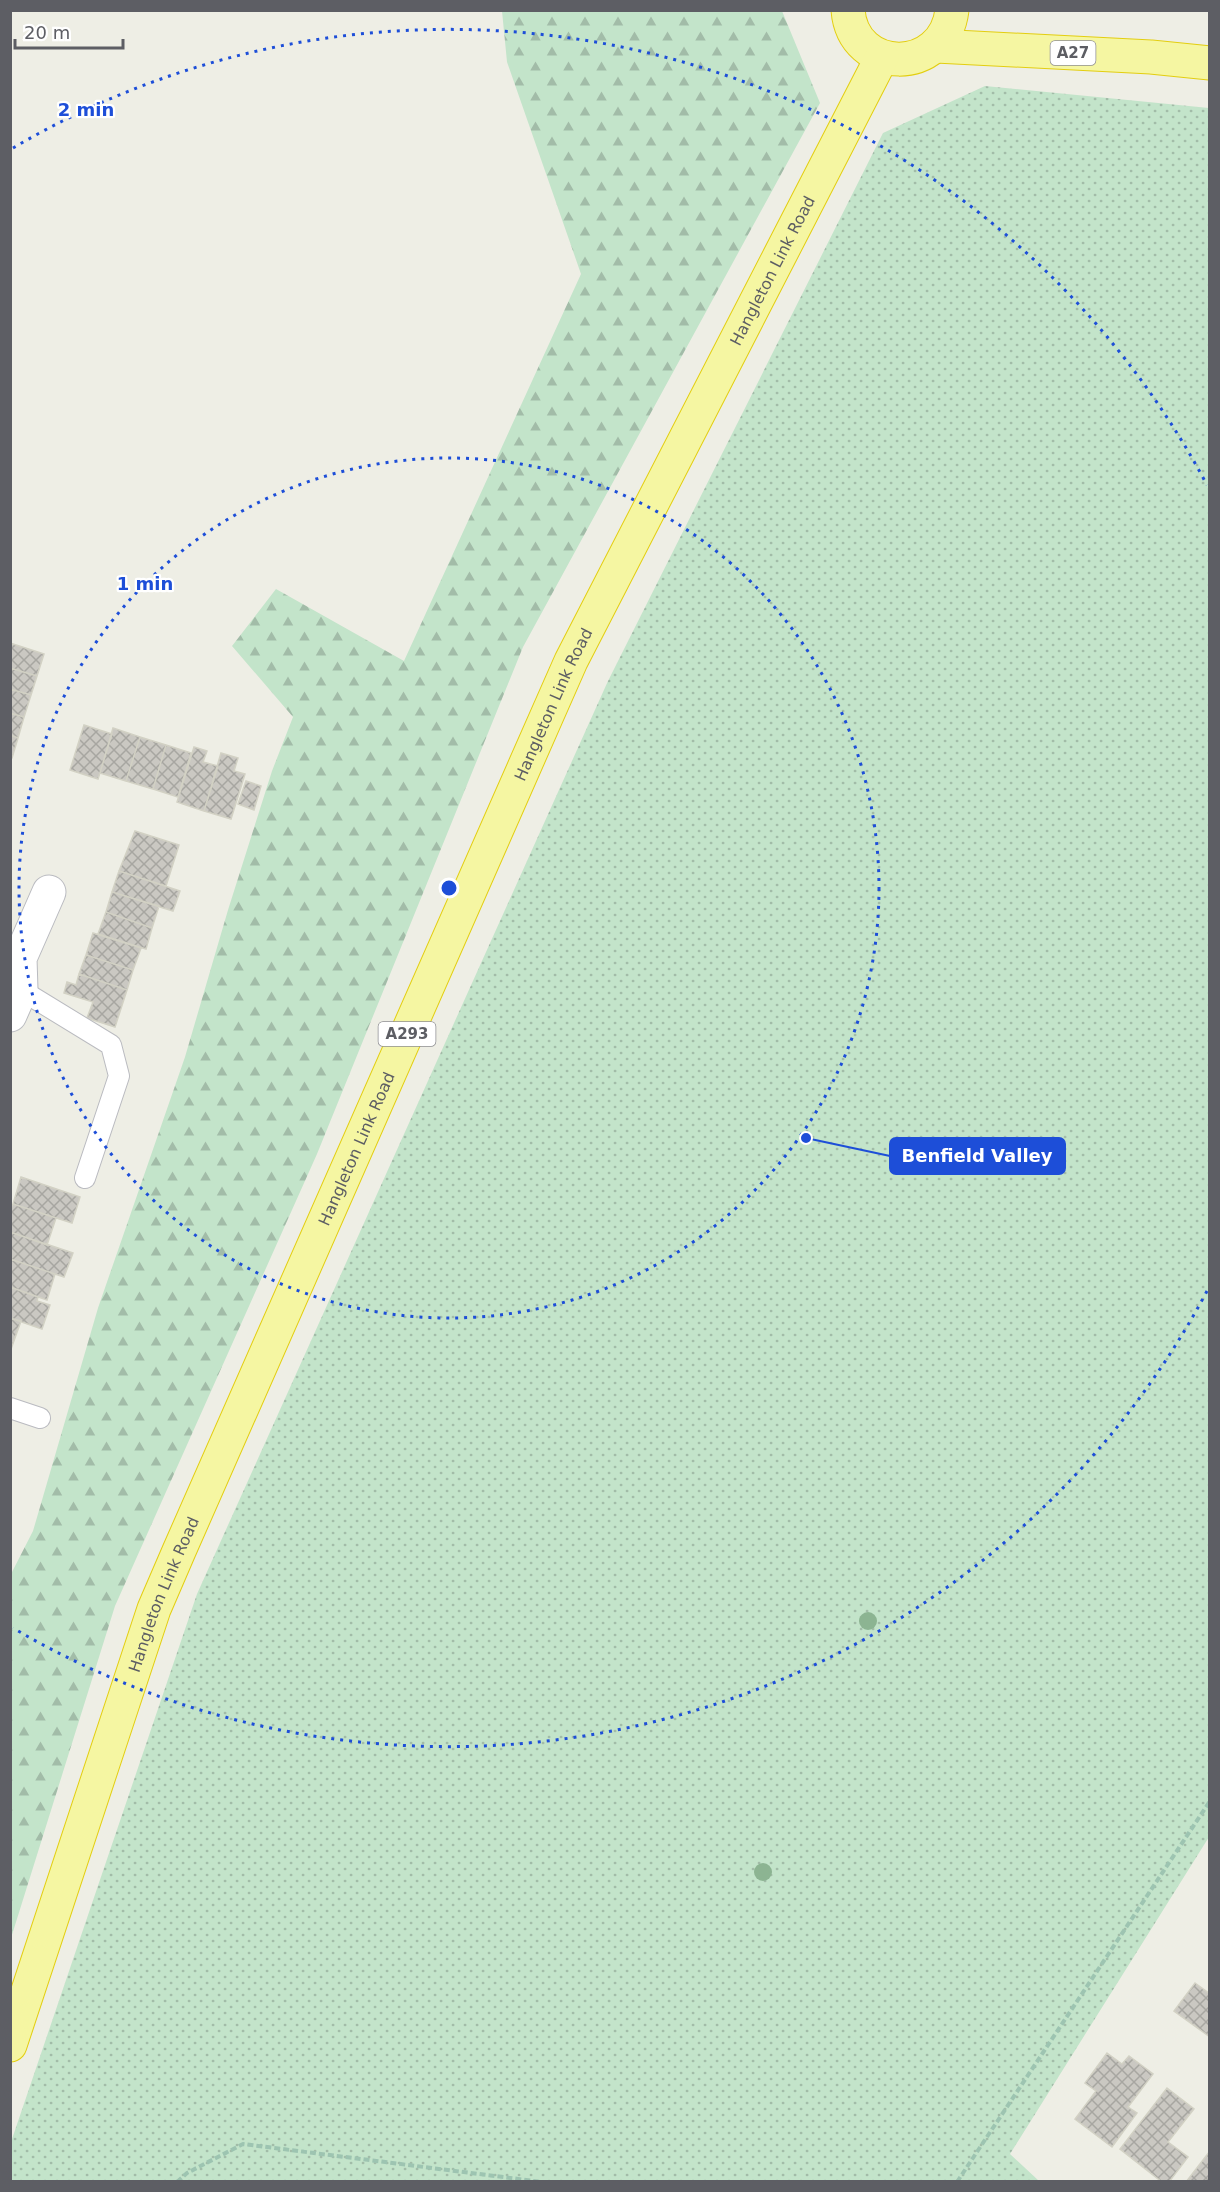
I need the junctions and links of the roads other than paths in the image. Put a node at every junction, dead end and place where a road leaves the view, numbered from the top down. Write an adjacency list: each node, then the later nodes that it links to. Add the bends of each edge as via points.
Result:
1 (952, 10): 3 (highway, via 945,36)
2 (847, 12): 4 (highway, via 863,44)
3 (936, 45): 4 (highway, via 916,58); 5 (highway, A27)
4 (882, 57): 12 (highway, Hangleton Link Road / A293, via 571,661 179,1551 154,1609)
5 (1209, 63)
6 (49, 892): 7 (street)
7 (15, 956): 8 (street)
8 (16, 1003): 9 (lane, via 111,1045 119,1076)
9 (85, 1178)
10 (10, 1408): 11 (lane)
11 (40, 1418)
12 (10, 2045)

